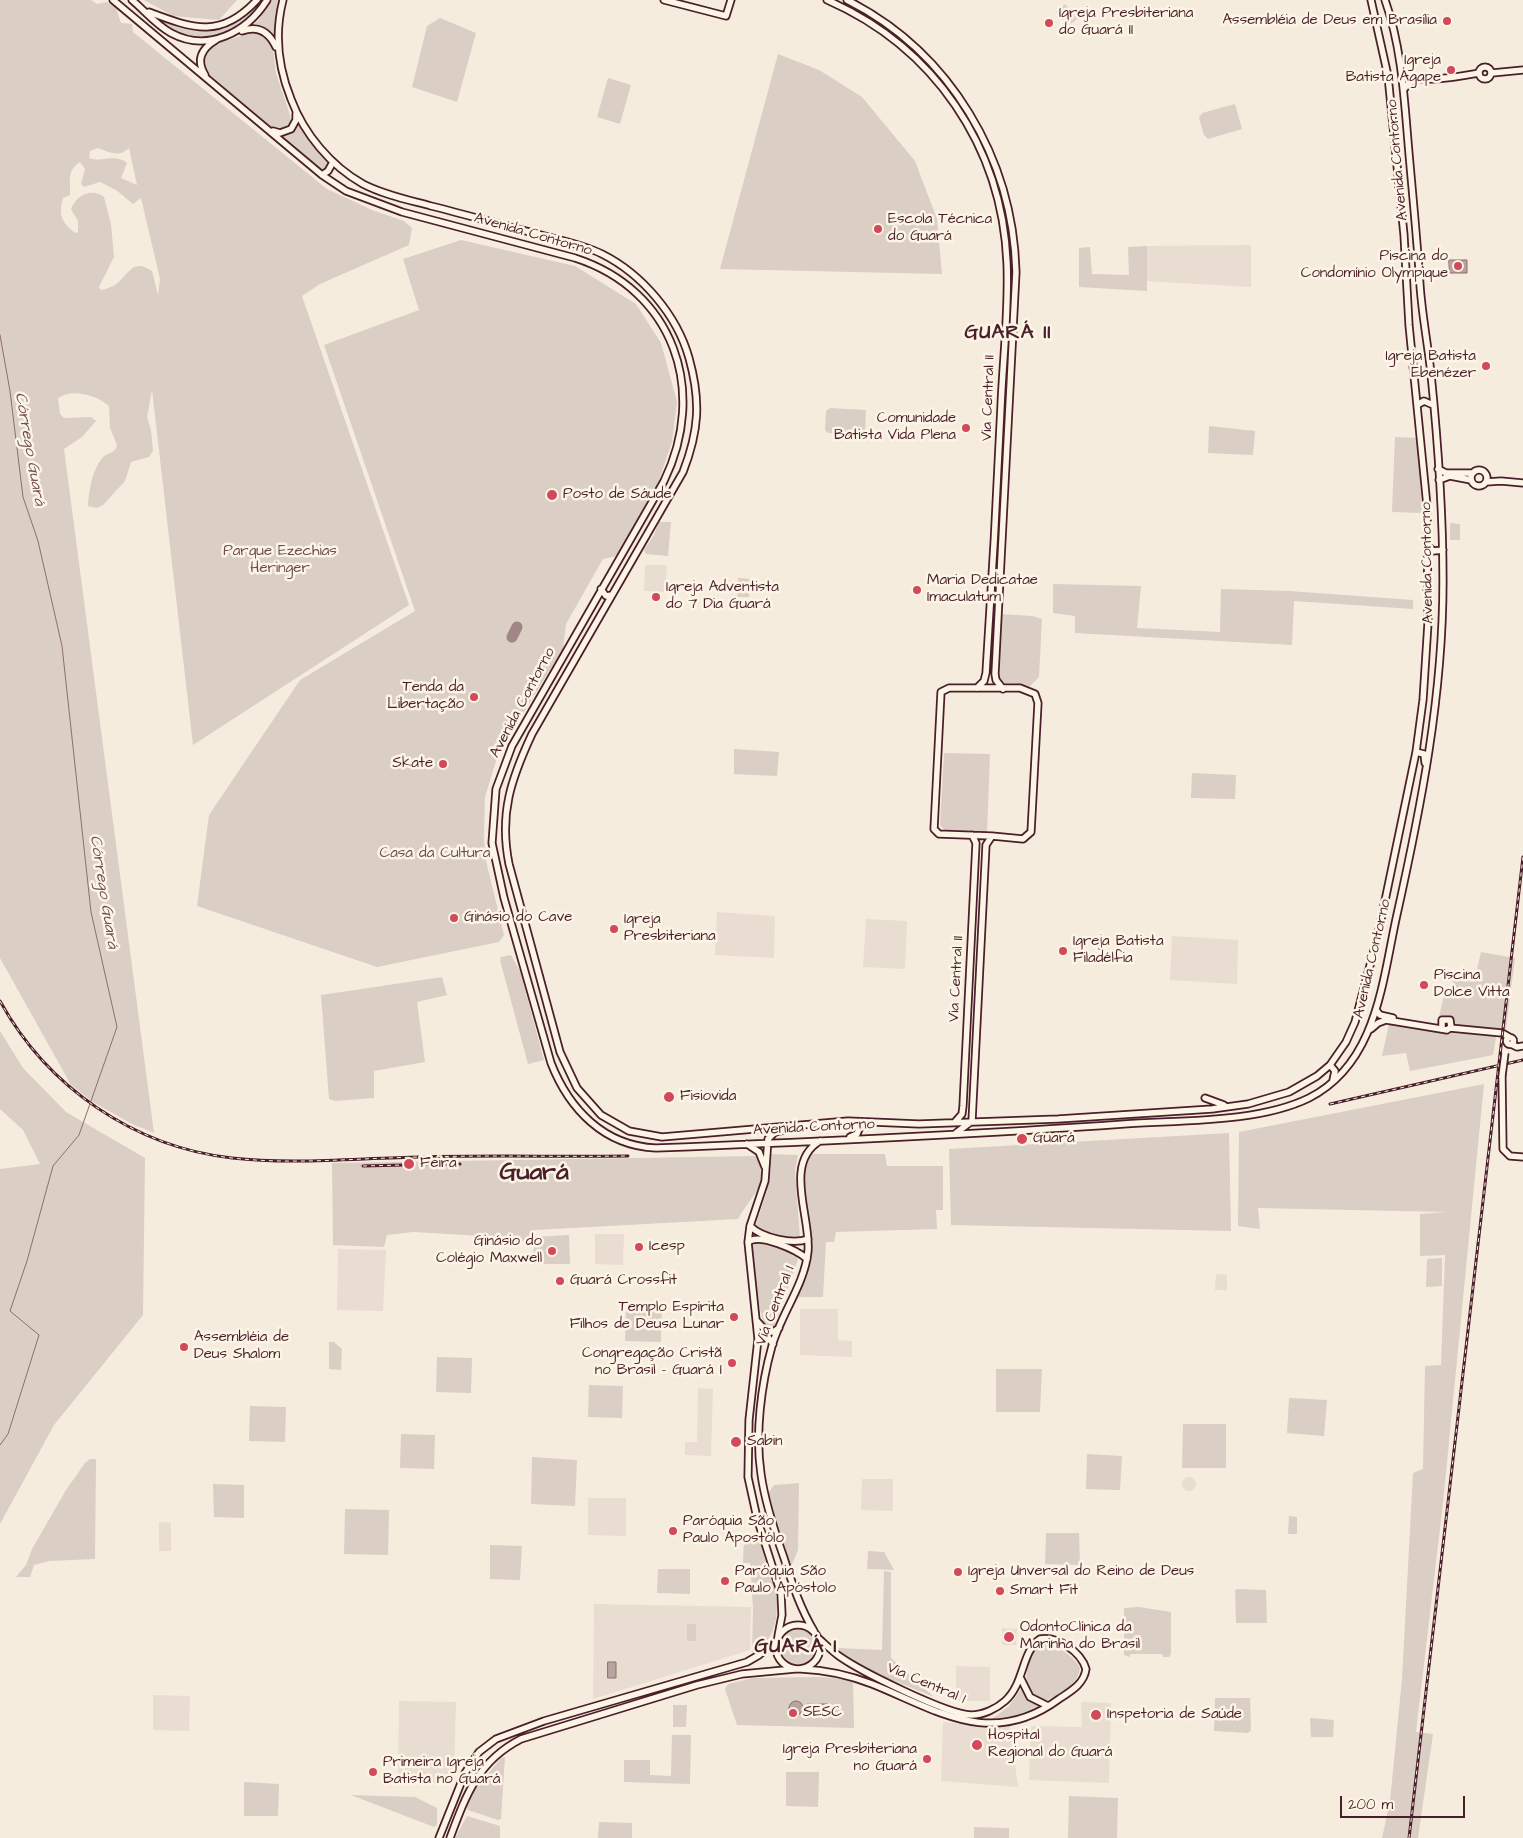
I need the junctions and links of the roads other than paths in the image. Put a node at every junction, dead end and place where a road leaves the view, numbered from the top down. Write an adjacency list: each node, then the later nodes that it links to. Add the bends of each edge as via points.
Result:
1 (113, 0): 23 (main road, Avenida Contorno)
2 (132, 0): 13 (main road)
3 (257, 0): 13 (main road, via 237,19 213,27 185,26)
4 (267, 0): 16 (main road, via 252,20)
5 (283, 0): 18 (main road, Avenida Contorno)
6 (664, 0): 7 (main road, via 726,16)
7 (731, 0)
8 (827, 0): 12 (main road, Via Central II)
9 (847, 0): 12 (main road); 29 (main road, Via Central II, via 884,22 924,55 951,85)
10 (1371, 0): 14 (main road, Avenida Contorno)
11 (1385, 0): 15 (main road, Avenida Contorno)
12 (844, 8): 30 (main road, Via Central II, via 876,27 915,58 949,95)
13 (145, 11): 17 (main road, via 172,34 200,41)
14 (1376, 17): 15 (main road, via 1385,14); 27 (main road, Avenida Contorno, via 1384,50)
15 (1392, 20): 20 (main road, Avenida Contorno)
16 (235, 33): 17 (main road); 18 (main road, via 247,29 264,31 272,37)
17 (217, 39): 23 (main road, via 203,49 200,56)
18 (278, 51): 28 (main road, Avenida Contorno, via 282,74)
19 (1523, 70): 21 (main road)
20 (1402, 71): 24 (main road); 25 (main road, Avenida Contorno)
21 (1492, 73): 22 (main road, via 1485,80); 22 (main road, via 1484,66)
22 (1479, 74): 24 (main road)
23 (207, 78): 31 (main road, Avenida Contorno)
24 (1418, 78): 25 (main road)
25 (1404, 89): 26 (main road, Avenida Contorno)
26 (1405, 107): 27 (main road, via 1399,112); 35 (main road, Avenida Contorno)
27 (1391, 108): 34 (main road, Avenida Contorno)
28 (296, 111): 31 (main road, via 291,129 280,133); 32 (main road, Avenida Contorno, via 307,131)
29 (972, 116): 30 (main road); 40 (main road, Via Central II, via 990,152 1005,194)
30 (965, 120): 41 (main road, Via Central II, via 986,164 997,199)
31 (271, 131): 33 (main road, Avenida Contorno)
32 (333, 162): 33 (main road); 36 (main road, Avenida Contorno, via 352,177 381,191)
33 (322, 176): 39 (main road, Avenida Contorno, via 346,191 380,205)
34 (1404, 235): 35 (main road, via 1410,242); 37 (main road, Avenida Contorno)
35 (1417, 236): 38 (main road, Avenida Contorno)
36 (565, 242): 39 (main road, via 558,246); 42 (main road, Avenida Contorno, via 589,248)
37 (1405, 250): 38 (main road, via 1413,246); 47 (main road, Avenida Contorno)
38 (1418, 252): 48 (main road, Avenida Contorno)
39 (560, 254): 43 (main road, Avenida Contorno)
40 (1015, 254): 41 (main road); 45 (main road, Via Central II)
41 (1006, 255): 44 (main road, Via Central II)
42 (613, 261): 43 (main road, via 613,267); 49 (main road, Avenida Contorno, via 647,289 677,326 691,364)
43 (607, 272): 46 (main road, Avenida Contorno, via 638,294 659,321 677,360)
44 (1005, 315): 45 (main road); 60 (main road, Via Central II)
45 (1014, 315): 61 (main road, Via Central II)
46 (684, 405): 49 (main road, via 690,402); 50 (main road, Avenida Contorno)
47 (1417, 405): 48 (main road, via 1424,401); 64 (main road, Avenida Contorno)
48 (1433, 405): 52 (main road, Avenida Contorno)
49 (696, 406): 51 (main road, Avenida Contorno, via 695,439)
50 (677, 451): 51 (main road, via 684,456); 62 (main road, Avenida Contorno)
51 (690, 454): 63 (main road, Avenida Contorno)
52 (1438, 469): 53 (main road, via 1446,473); 55 (main road, Avenida Contorno)
53 (1473, 473): 54 (main road); 56 (main road)
54 (1487, 475): 57 (main road); 58 (main road)
55 (1439, 480): 56 (main road, via 1450,476); 65 (main road, Avenida Contorno)
56 (1470, 480): 58 (main road, via 1478,484)
57 (1501, 480): 58 (main road); 59 (main road)
58 (1486, 482)
59 (1523, 483)
60 (998, 486): 61 (main road); 68 (main road, Via Central II, via 986,673)
61 (1005, 486): 69 (main road, Via Central II, via 995,674)
62 (644, 517): 63 (main road, via 650,516); 66 (main road, Avenida Contorno)
63 (654, 523): 67 (main road, Avenida Contorno)
64 (1428, 546): 65 (main road, via 1430,550); 72 (main road, Avenida Contorno, via 1428,623)
65 (1443, 550): 73 (main road, Avenida Contorno, via 1440,669)
66 (601, 588): 67 (main road, via 606,596); 70 (main road, Avenida Contorno)
67 (612, 595): 71 (main road, Avenida Contorno)
68 (977, 688): 69 (main road); 78 (main road, via 954,687 941,692 934,825 939,834)
69 (1003, 689): 79 (main road, via 1030,691 1038,703 1033,811 1031,832 1023,839)
70 (522, 726): 71 (main road, via 529,727); 74 (main road, Avenida Contorno, via 498,780)
71 (532, 734): 75 (main road, Avenida Contorno, via 515,774)
72 (1416, 752): 73 (main road, via 1424,754); 80 (main road, Avenida Contorno)
73 (1427, 770): 83 (main road, Avenida Contorno)
74 (492, 817): 75 (main road, via 499,822); 76 (main road, Avenida Contorno)
75 (504, 819): 77 (main road, Avenida Contorno)
76 (491, 833): 77 (main road, via 496,830); 93 (main road, Avenida Contorno, via 504,898)
77 (504, 834): 92 (main road, Avenida Contorno, via 509,864)
78 (972, 836): 79 (main road); 81 (main road, Via Central II, via 976,843)
79 (992, 836): 82 (main road, Via Central II, via 986,845)
80 (1394, 863): 83 (main road, via 1398,868); 94 (main road, Avenida Contorno, via 1378,939 1355,1022)
81 (975, 869): 82 (main road); 87 (main road, Via Central II)
82 (985, 869): 88 (main road, Via Central II)
83 (1407, 870): 84 (main road, Avenida Contorno)
84 (1376, 1010): 85 (main road, via 1380,1015); 89 (main road, Avenida Contorno)
85 (1441, 1024): 86 (main road); 86 (main road, via 1447,1018); 89 (main road, via 1386,1020 1373,1026)
86 (1451, 1026): 90 (main road, via 1496,1033)
87 (967, 1028): 88 (main road); 96 (main road, Via Central II)
88 (977, 1028): 97 (main road, Via Central II)
89 (1368, 1034): 95 (main road, Avenida Contorno, via 1355,1057)
90 (1509, 1042): 91 (main road); 119 (main road, bridge, via 1502,1076 1503,1149 1507,1155)
91 (1523, 1046)
92 (560, 1052): 93 (main road, via 555,1057); 100 (main road, Avenida Contorno, via 577,1088)
93 (549, 1054): 106 (main road, Avenida Contorno, via 565,1094)
94 (1330, 1065): 95 (main road, via 1335,1072); 99 (main road, Avenida Contorno, via 1289,1092)
95 (1332, 1082): 109 (main road, Avenida Contorno, via 1297,1103 1245,1116)
96 (964, 1085): 97 (main road); 107 (main road, Via Central II, via 963,1112)
97 (974, 1086): 105 (main road, Via Central II)
98 (1205, 1098): 99 (main road)
99 (1228, 1106): 101 (main road, Avenida Contorno)
100 (601, 1115): 106 (main road); 112 (main road, Avenida Contorno)
101 (1115, 1115): 102 (main road, Avenida Contorno); 109 (main road, via 1112,1120)
102 (1074, 1118): 103 (main road, Avenida Contorno); 110 (main road, via 1068,1122)
103 (1058, 1119): 105 (main road, Avenida Contorno); 111 (main road, via 1062,1122)
104 (848, 1121): 107 (main road, Avenida Contorno, via 900,1124); 108 (main road, Avenida Contorno); 114 (main road, via 859,1129)
105 (972, 1121): 107 (main road, Avenida Contorno); 113 (main road)
106 (590, 1122): 118 (main road, Avenida Contorno)
107 (955, 1122)
108 (818, 1124): 112 (main road, Avenida Contorno, via 693,1136); 116 (main road, via 780,1130)
109 (1117, 1124): 110 (main road, Avenida Contorno)
110 (1073, 1128): 111 (main road, Avenida Contorno)
111 (1060, 1129): 113 (main road, Avenida Contorno)
112 (642, 1134): 118 (main road, via 644,1142)
113 (954, 1134): 114 (main road, Avenida Contorno)
114 (846, 1138): 115 (main road, Avenida Contorno)
115 (822, 1140): 116 (main road, Avenida Contorno); 122 (main road, Via Central 1, via 809,1149 801,1168)
116 (767, 1142): 117 (main road, Avenida Contorno); 120 (main road, Via Central 1)
117 (746, 1144): 118 (main road, Avenida Contorno); 120 (main road, via 759,1152)
118 (637, 1147)
119 (1523, 1157)
120 (766, 1172): 121 (main road, Via Central 1)
121 (750, 1226): 122 (main road, via 762,1233 796,1242); 123 (main road, Via Central 1)
122 (808, 1239): 124 (main road, Via Central 1)
123 (748, 1242): 124 (main road, via 757,1239 779,1244 797,1250); 125 (main road, Via Central 1)
124 (807, 1259): 126 (main road, Via Central 1)
125 (757, 1321): 126 (main road, via 766,1331 773,1332); 127 (main road, Via Central 1)
126 (779, 1328): 128 (main road, Via Central 1)
127 (758, 1339): 128 (main road, via 767,1336); 129 (main road, Via Central 1, via 748,1441 748,1478)
128 (772, 1344): 130 (main road, Via Central 1, via 759,1434 760,1472)
129 (755, 1506): 130 (main road, via 759,1509); 133 (main road, Via Central 1, via 781,1594 782,1615)
130 (767, 1506): 131 (main road, Via Central 1, via 798,1601)
131 (814, 1631): 132 (main road); 133 (main road, via 795,1625 782,1631)
132 (818, 1638): 134 (main road, via 819,1654 815,1661); 138 (main road, Via Central 1, via 851,1664 916,1696 964,1714 994,1709 1007,1700)
133 (777, 1639): 134 (main road, via 778,1656 782,1662); 137 (main road, via 754,1659)
134 (798, 1669): 135 (main road, Via Central 1); 136 (main road, Via Central 1)
135 (768, 1671): 136 (main road); 139 (main road, Via Central 1)
136 (834, 1672): 140 (main road, Via Central 1, via 873,1684 960,1720 1011,1721)
137 (686, 1679): 139 (main road); 141 (main road, via 509,1732 488,1744)
138 (1021, 1679): 140 (main road, via 1030,1697); 140 (main road, Via Central 1, via 1031,1647 1040,1639 1055,1640 1082,1658 1086,1669 1083,1680)
139 (697, 1685): 142 (main road, Via Central 1, via 521,1739 498,1752)
140 (1048, 1706)
141 (471, 1764): 142 (main road, via 478,1765); 143 (main road)
142 (481, 1771): 144 (main road, Via Central 1, via 467,1793)
143 (444, 1827): 144 (main road, via 448,1832); 145 (main road)
144 (452, 1831): 146 (main road, Via Central 1)
145 (439, 1838)
146 (450, 1838)

